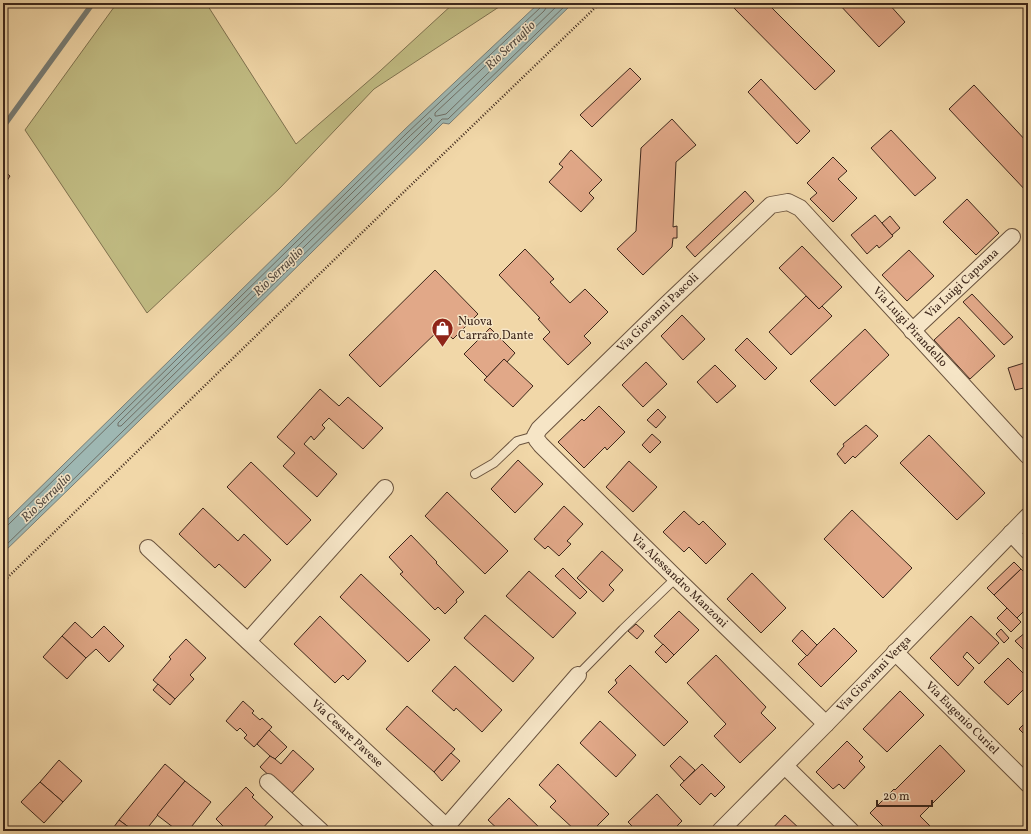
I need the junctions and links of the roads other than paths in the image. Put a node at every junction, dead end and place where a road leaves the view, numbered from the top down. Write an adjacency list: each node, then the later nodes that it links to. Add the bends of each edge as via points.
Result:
1 (788, 202): 3 (street, Via Luigi Pirandello, via 800,208); 4 (street, Via Giovanni Pascoli, via 771,205 539,429)
2 (1012, 237): 3 (street, Via Luigi Capuana)
3 (912, 331): 5 (street, Via Luigi Pirandello)
4 (535, 436): 6 (lane, via 517,441 494,463); 12 (street, Via Alessandro Manzoni, via 536,440)
5 (1028, 456)
6 (475, 474)
7 (385, 488): 13 (street)
8 (1028, 516): 9 (street, Via Giovanni Verga)
9 (1011, 533): 11 (street); 14 (street, Via Giovanni Verga)
10 (148, 548): 13 (street, Via Cesare Pavese)
11 (1028, 551)
12 (676, 578): 15 (lane); 16 (street, Via Alessandro Manzoni)
13 (248, 641): 20 (street, Via Cesare Pavese)
14 (895, 652): 16 (street, Via Giovanni Verga); 19 (street, Via Eugenio Curiel)
15 (578, 675): 20 (street, Via Cesare Pavese)
16 (826, 724): 17 (street, Via Giovanni Verga)
17 (785, 766): 22 (street, Via Giovanni Verga); 23 (street)
18 (268, 782): 21 (street)
19 (1028, 784)
20 (448, 829)
21 (320, 831)
22 (720, 831)
23 (851, 831)

